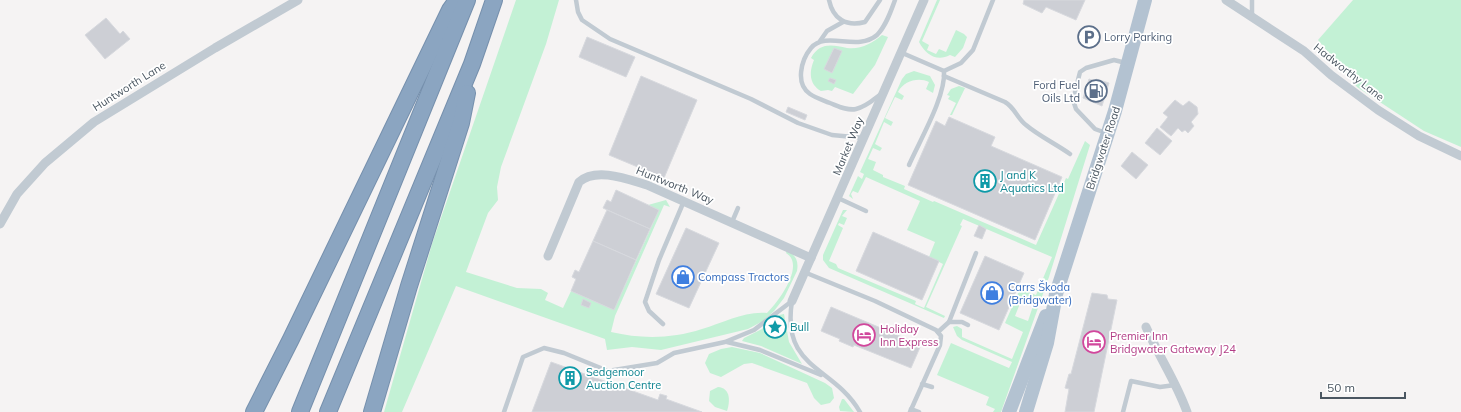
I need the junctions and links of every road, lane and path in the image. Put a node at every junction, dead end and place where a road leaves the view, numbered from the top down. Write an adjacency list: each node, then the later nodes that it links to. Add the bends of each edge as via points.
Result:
1 (298, 0): 33 (street, Huntworth Lane, via 94,122 45,163 17,194)
2 (457, 0): 51 (highway)
3 (467, 0): 52 (highway)
4 (494, 0): 20 (highway)
5 (576, 0): 24 (lane, via 582,20 610,39 751,99 798,123 832,135)
6 (829, 0): 16 (lane, via 836,16)
7 (880, 0): 16 (lane, via 865,22 855,25)
8 (895, 0): 17 (lane, via 876,35 860,42)
9 (924, 0): 18 (street, Market Way)
10 (993, 0): 21 (lane, via 973,50 961,63)
11 (1134, 0): 19 (main road)
12 (1145, 0): 19 (main road, Bridgwater Road)
13 (1226, 0): 15 (street, Hadworthy Lane)
14 (1252, 0): 15 (lane)
15 (1252, 18): 26 (street, Hadworthy Lane, via 1304,51 1378,110 1420,136)
16 (843, 22): 17 (lane, via 827,32)
17 (820, 41): 22 (lane, via 811,47 800,75 810,94 845,109 855,110 865,106)
18 (900, 52): 21 (lane); 22 (street, Market Way)
19 (1128, 62): 23 (main road, Bridgwater Road); 23 (lane, via 1114,60 1080,72 1073,100 1076,109 1095,129)
20 (472, 64): 53 (highway); 54 (highway, via 461,123)
21 (944, 74): 25 (lane, via 1013,107 1021,121); 27 (lane, via 945,81 939,97)
22 (884, 91): 24 (street, Market Way)
23 (1108, 134): 38 (main road, Bridgwater Road)
24 (864, 138): 28 (street, Market Way)
25 (1070, 154)
26 (1461, 156)
27 (909, 165)
28 (838, 198): 31 (lane); 36 (street, Market Way)
29 (684, 201): 32 (street, Huntworth Way); 35 (street, Huntworth Way, via 628,179 600,175 584,178 579,182); 41 (lane, via 659,260 645,302 649,311)
30 (738, 208): 32 (lane)
31 (866, 211)
32 (732, 222): 36 (street, Huntworth Way)
33 (0, 224)
34 (976, 252): 40 (lane)
35 (548, 256)
36 (811, 258): 37 (street, Market Way)
37 (804, 272): 39 (street, Market Way); 44 (lane, via 875,301)
38 (1056, 294): 58 (main road, Bridgwater Road, via 1041,326); 59 (main road, Bridgwater Road, via 1047,343)
39 (792, 301): 45 (lane, Market Way, via 761,326); 46 (lane, Market Way, via 790,320 795,345 810,364)
40 (949, 322): 42 (lane); 44 (lane)
41 (663, 324)
42 (968, 324)
43 (1146, 327): 48 (street)
44 (938, 332): 47 (lane, via 941,336 940,345)
45 (725, 342): 46 (lane, via 760,350); 55 (lane, Market Way, via 674,354 657,363 608,372 564,353 544,348 523,358)
46 (824, 376): 56 (lane, Market Way, via 841,387)
47 (922, 384): 49 (lane); 50 (lane)
48 (1175, 385): 60 (lane, via 1160,387 1131,381); 61 (street)
49 (932, 387)
50 (910, 410): 57 (lane)
51 (254, 412)
52 (300, 412)
53 (328, 412)
54 (372, 412)
55 (504, 412)
56 (860, 412)
57 (919, 412)
58 (1009, 412)
59 (1026, 412)
60 (1123, 412)
61 (1187, 412)

